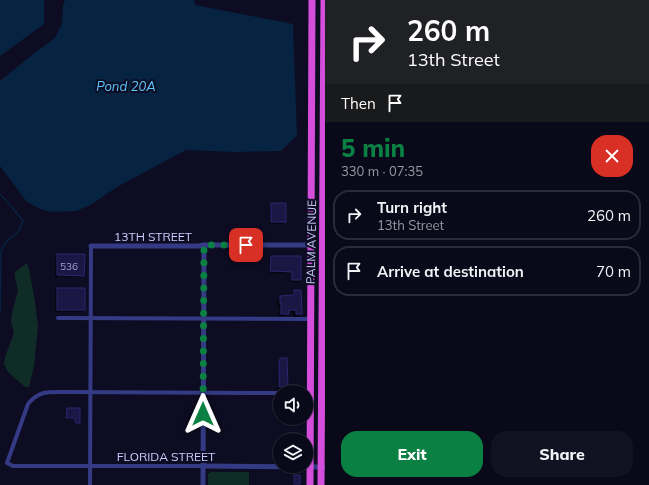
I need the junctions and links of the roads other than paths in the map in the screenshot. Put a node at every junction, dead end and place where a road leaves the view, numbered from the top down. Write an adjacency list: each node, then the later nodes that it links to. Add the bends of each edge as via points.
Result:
1 (312, 0): 5 (highway, PALM AVENUE)
2 (324, 0): 3 (highway, PALM AVENUE)
3 (324, 172): 11 (highway, PALM AVENUE)
4 (204, 245): 5 (street, 13TH STREET); 6 (street, 13TH STREET); 9 (street)
5 (311, 245): 10 (highway, PALM AVENUE)
6 (91, 246): 8 (street)
7 (58, 318): 8 (street)
8 (91, 318): 9 (street); 14 (street)
9 (204, 318): 10 (street); 15 (street)
10 (311, 319): 12 (highway, PALM AVENUE)
11 (323, 319): 17 (highway, PALM AVENUE)
12 (311, 355): 13 (highway, PALM AVENUE); 17 (highway, via 314,361 315,384 317,390)
13 (309, 385)
14 (90, 392): 15 (street); 18 (street); 18 (street, FLORIDA STREET, via 47,392 34,398 28,404 7,463 14,466)
15 (204, 392): 16 (street); 19 (street)
16 (273, 392)
17 (323, 393): 21 (highway, PALM AVENUE)
18 (90, 466): 19 (street, FLORIDA STREET); 23 (street)
19 (203, 466): 20 (street, FLORIDA STREET); 24 (street)
20 (273, 467)
21 (323, 467): 26 (highway, PALM AVENUE)
22 (310, 473): 25 (highway, PALM AVENUE)
23 (90, 485)
24 (203, 485)
25 (310, 485)
26 (321, 485)

